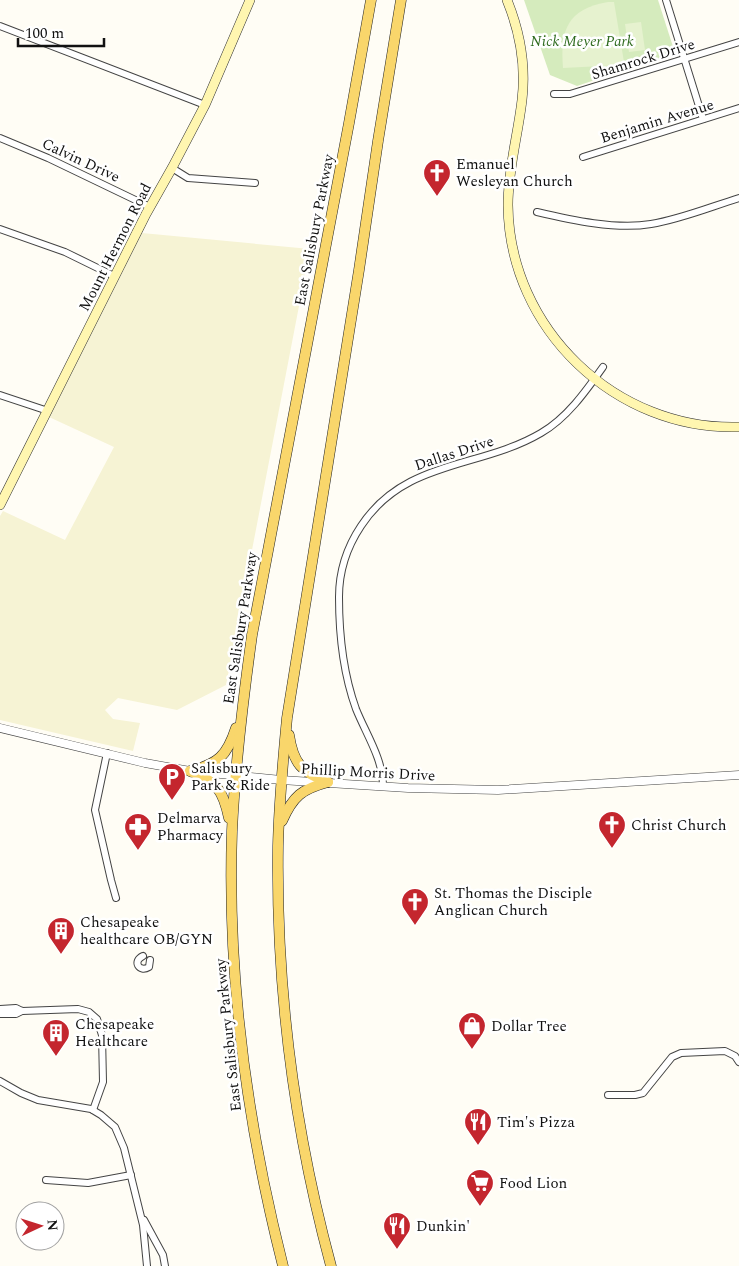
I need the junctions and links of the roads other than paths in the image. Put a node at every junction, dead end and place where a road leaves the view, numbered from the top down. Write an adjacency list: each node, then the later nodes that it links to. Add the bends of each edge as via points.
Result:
1 (250, 0): 10 (main road, Mount Hermon Road)
2 (370, 0): 28 (main road, East Salisbury Parkway, via 252,635)
3 (400, 0): 29 (main road)
4 (507, 0): 23 (main road, via 520,42 523,77 508,194 514,254 526,292 548,331 572,360)
5 (666, 0): 8 (street)
6 (0, 26): 10 (street)
7 (739, 42): 8 (street, Shamrock Drive)
8 (685, 59): 9 (street, Shamrock Drive, via 570,94); 12 (street)
9 (554, 94)
10 (205, 104): 15 (main road, Mount Hermon Road)
11 (739, 108): 12 (street, Benjamin Avenue)
12 (703, 119): 14 (street, Benjamin Avenue)
13 (0, 138): 18 (street, Calvin Drive)
14 (583, 157)
15 (172, 168): 16 (street, via 188,178); 18 (main road, Mount Hermon Road)
16 (255, 183)
17 (739, 198): 19 (street, via 644,225 588,222)
18 (150, 207): 21 (main road, Mount Hermon Road)
19 (537, 212)
20 (0, 229): 21 (street, via 65,252)
21 (114, 276): 25 (main road, Mount Hermon Road)
22 (603, 367): 23 (street, Dallas Drive)
23 (594, 379): 26 (main road, via 628,402 668,418 703,426); 37 (street, Dallas Drive, via 560,419 536,436 504,450 420,476 395,490 370,513 353,539 340,583 342,648 350,689 381,767)
24 (0, 396): 25 (street)
25 (48, 411): 27 (main road, Mount Hermon Road)
26 (739, 427)
27 (0, 505)
28 (241, 716): 32 (main road, via 226,752 210,765); 34 (main road, East Salisbury Parkway)
29 (287, 718): 35 (main road); 36 (main road, via 296,760 306,772)
30 (0, 728): 31 (street, Phillip Morris Drive)
31 (107, 754): 32 (street, Phillip Morris Drive); 40 (street, via 95,810)
32 (190, 771): 34 (street, Phillip Morris Drive); 39 (main road, via 208,778 218,787 225,798)
33 (739, 775): 37 (street, Phillip Morris Drive, via 498,790)
34 (236, 776): 35 (street, Phillip Morris Drive); 39 (main road, East Salisbury Parkway)
35 (281, 780): 36 (street, Phillip Morris Drive); 38 (main road)
36 (328, 782): 37 (street, Phillip Morris Drive); 38 (main road, via 307,788 294,799)
37 (384, 786)
38 (279, 830): 54 (main road, via 279,931 288,1044 304,1154)
39 (232, 831): 52 (main road, East Salisbury Parkway, via 238,1017 251,1118)
40 (116, 898)
41 (143, 956): 42 (street, via 137,962 141,969 149,966)
42 (150, 960)
43 (0, 1008): 44 (street)
44 (22, 1011): 45 (street); 49 (street, via 80,1009 97,1019 102,1035 103,1082)
45 (0, 1014)
46 (739, 1062): 48 (street, via 725,1051 681,1053 672,1057 643,1093)
47 (0, 1081): 49 (street, via 38,1100)
48 (608, 1095)
49 (93, 1110): 50 (street, via 106,1118 118,1133)
50 (131, 1174): 51 (street, via 88,1183); 53 (street)
51 (46, 1180)
52 (265, 1190): 55 (main road, East Salisbury Parkway); 60 (main road, via 274,1204)
53 (140, 1211): 56 (street); 57 (street)
54 (324, 1240): 61 (main road); 62 (main road)
55 (277, 1244): 58 (main road); 59 (main road, East Salisbury Parkway)
56 (147, 1266)
57 (166, 1266)
58 (278, 1266)
59 (282, 1266)
60 (289, 1266)
61 (331, 1266)
62 (336, 1266)

